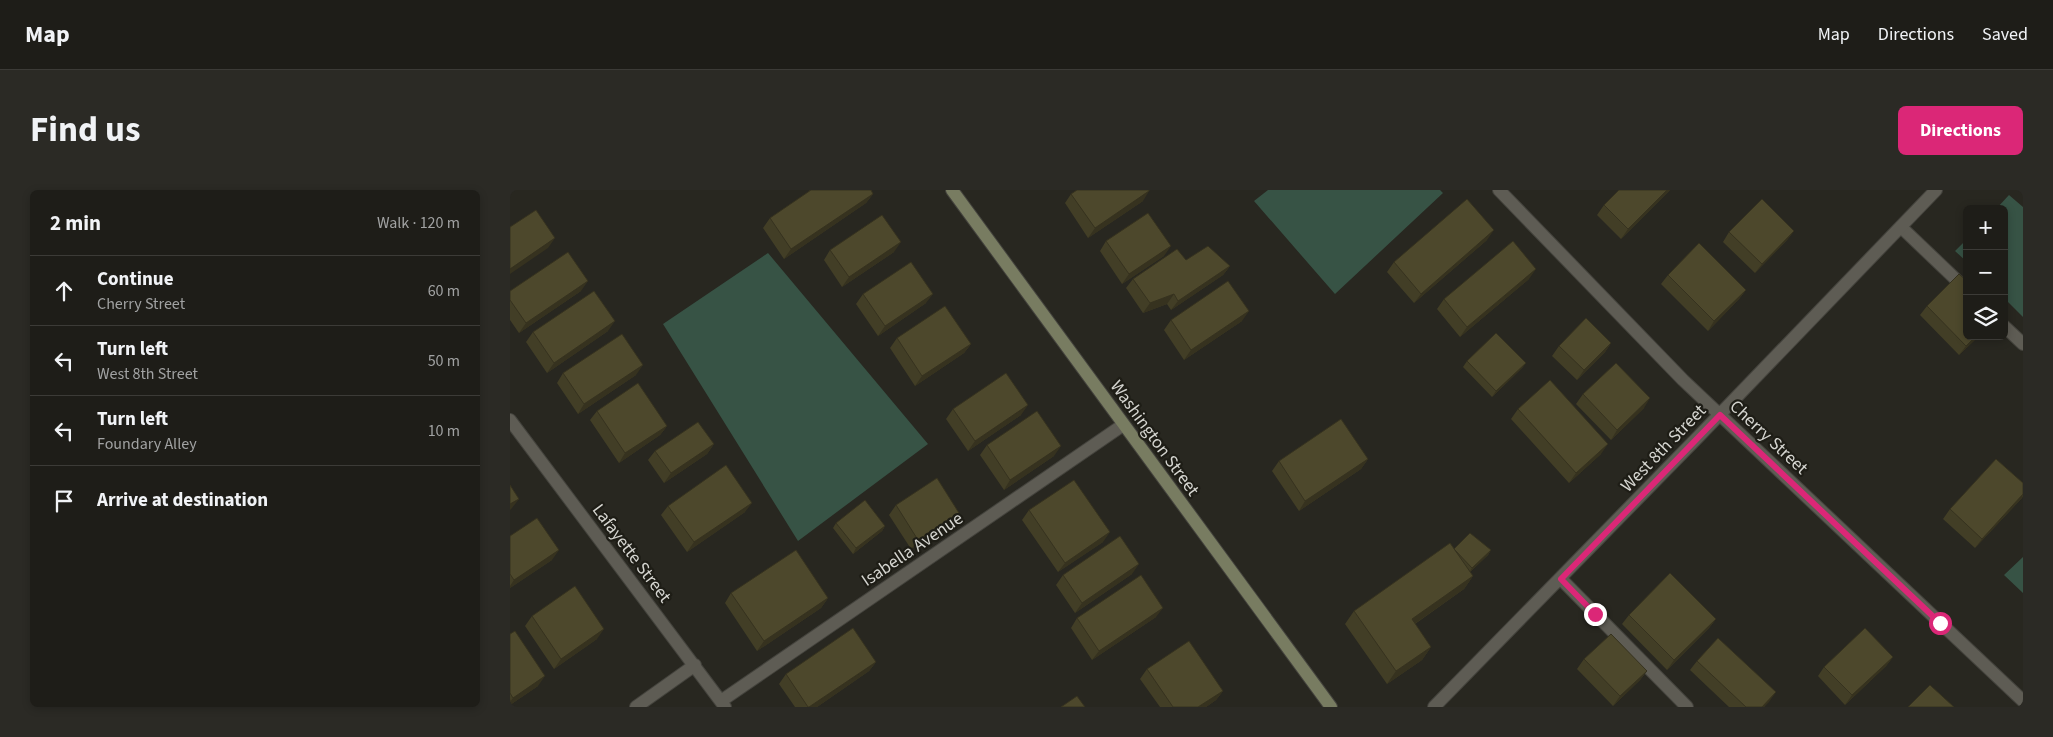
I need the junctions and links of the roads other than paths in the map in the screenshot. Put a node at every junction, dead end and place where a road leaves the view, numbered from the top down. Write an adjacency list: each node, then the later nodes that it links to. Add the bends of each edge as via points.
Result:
1 (952, 190): 10 (main road, Washington Street)
2 (1499, 190): 8 (street, Cherry Street)
3 (1936, 190): 4 (street, West 8th Street)
4 (1901, 227): 5 (street); 8 (street, West 8th Street)
5 (1963, 286)
6 (2008, 330): 7 (street)
7 (2023, 344)
8 (1720, 415): 11 (street, West 8th Street); 13 (street, Cherry Street)
9 (510, 420): 12 (street, Lafayette Street)
10 (1123, 425): 14 (street, Isabella Avenue); 16 (main road, Washington Street)
11 (1561, 579): 17 (street, West 8th Street); 18 (street)
12 (695, 665): 14 (street, Lafayette Street); 15 (street)
13 (2023, 701)
14 (723, 704)
15 (636, 707)
16 (1331, 707)
17 (1434, 707)
18 (1687, 707)

